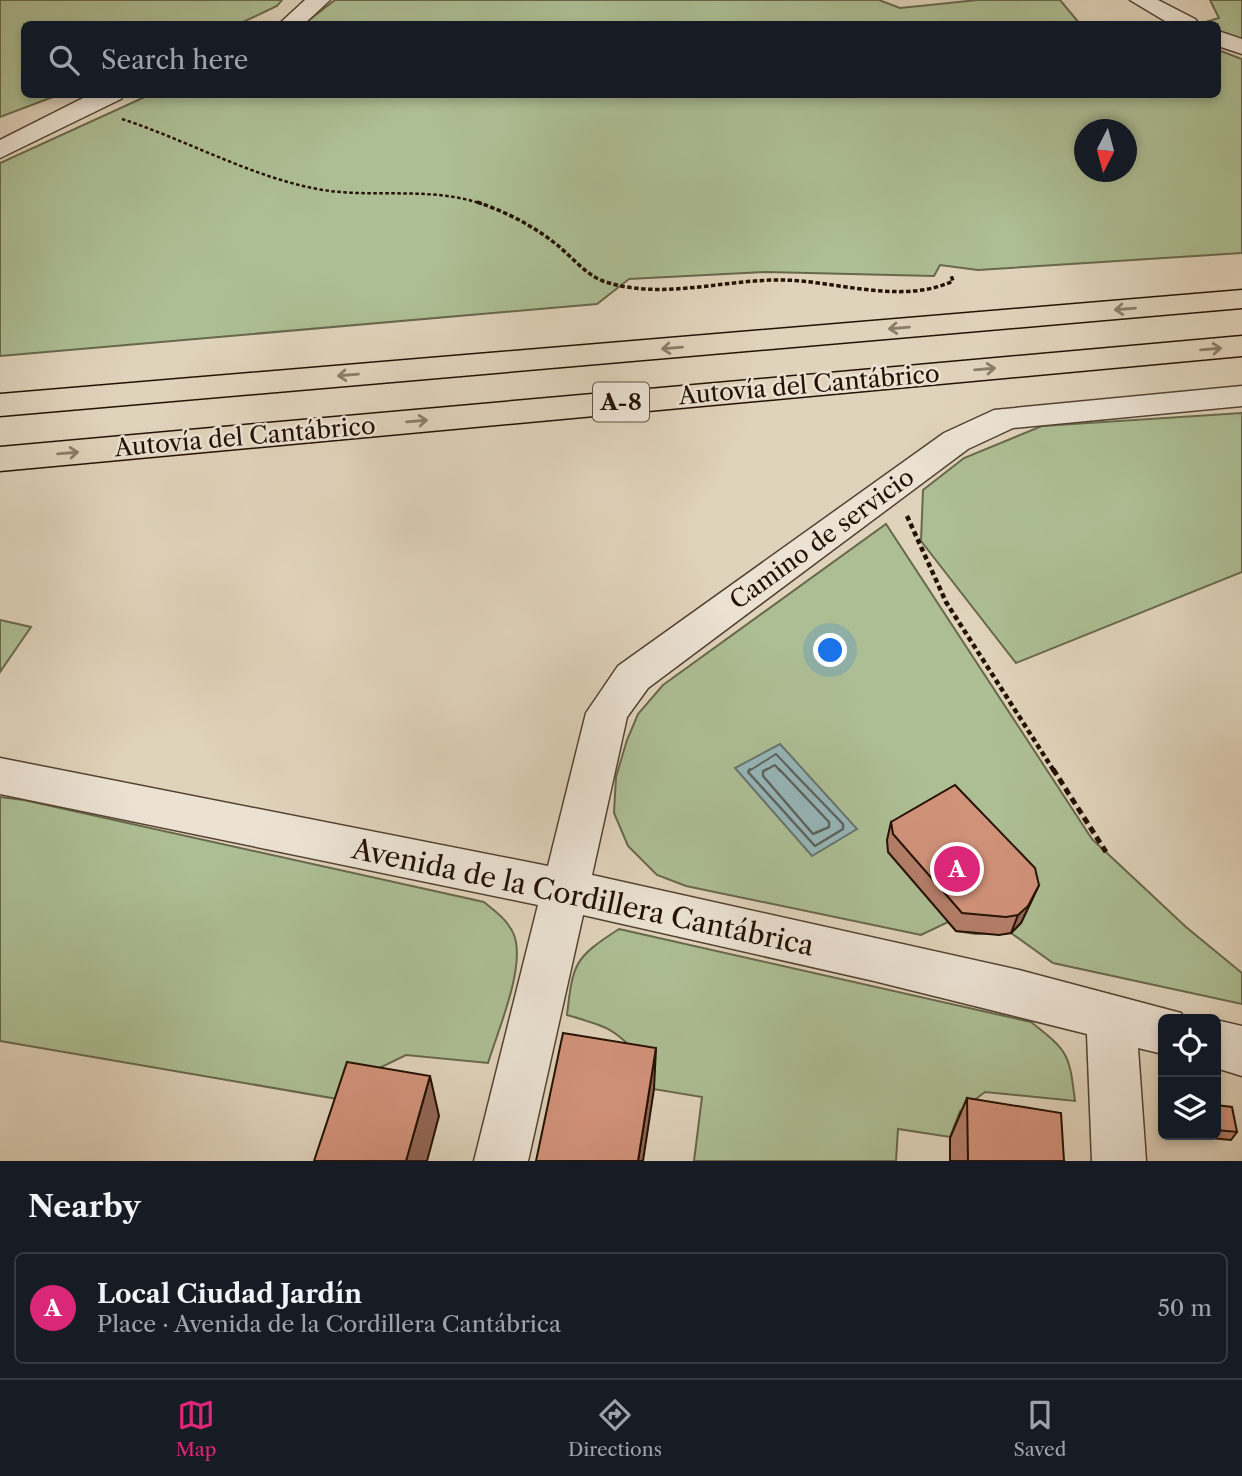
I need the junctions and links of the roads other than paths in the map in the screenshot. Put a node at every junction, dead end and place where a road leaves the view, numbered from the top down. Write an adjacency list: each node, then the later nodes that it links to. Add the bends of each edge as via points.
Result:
1 (319, 0): 3 (street)
2 (1141, 0): 4 (street)
3 (294, 21)
4 (1180, 21)
5 (1221, 39): 6 (street)
6 (1242, 47)
7 (104, 98): 8 (street)
8 (0, 150)
9 (1242, 299): 12 (highway, Autovía del Cantábrico / A-8, one-way to 12)
10 (1242, 346): 13 (highway, Autovía del Cantábrico / A-8, one-way to 10)
11 (1242, 396): 15 (street, Camino de servicio, via 1006,418 956,441 633,677 607,713)
12 (0, 405)
13 (0, 459)
14 (0, 776): 15 (street, Avenida de la Cordillera Cantábrica)
15 (564, 888): 16 (street, Avenida de la Cordillera Cantábrica); 20 (street, Camino de servicio)
16 (1111, 1016): 17 (street, Avenida de la Cordillera Cantábrica); 21 (street)
17 (1158, 1029)
18 (1221, 1045): 19 (street)
19 (1242, 1051)
20 (501, 1161)
21 (1119, 1161)

